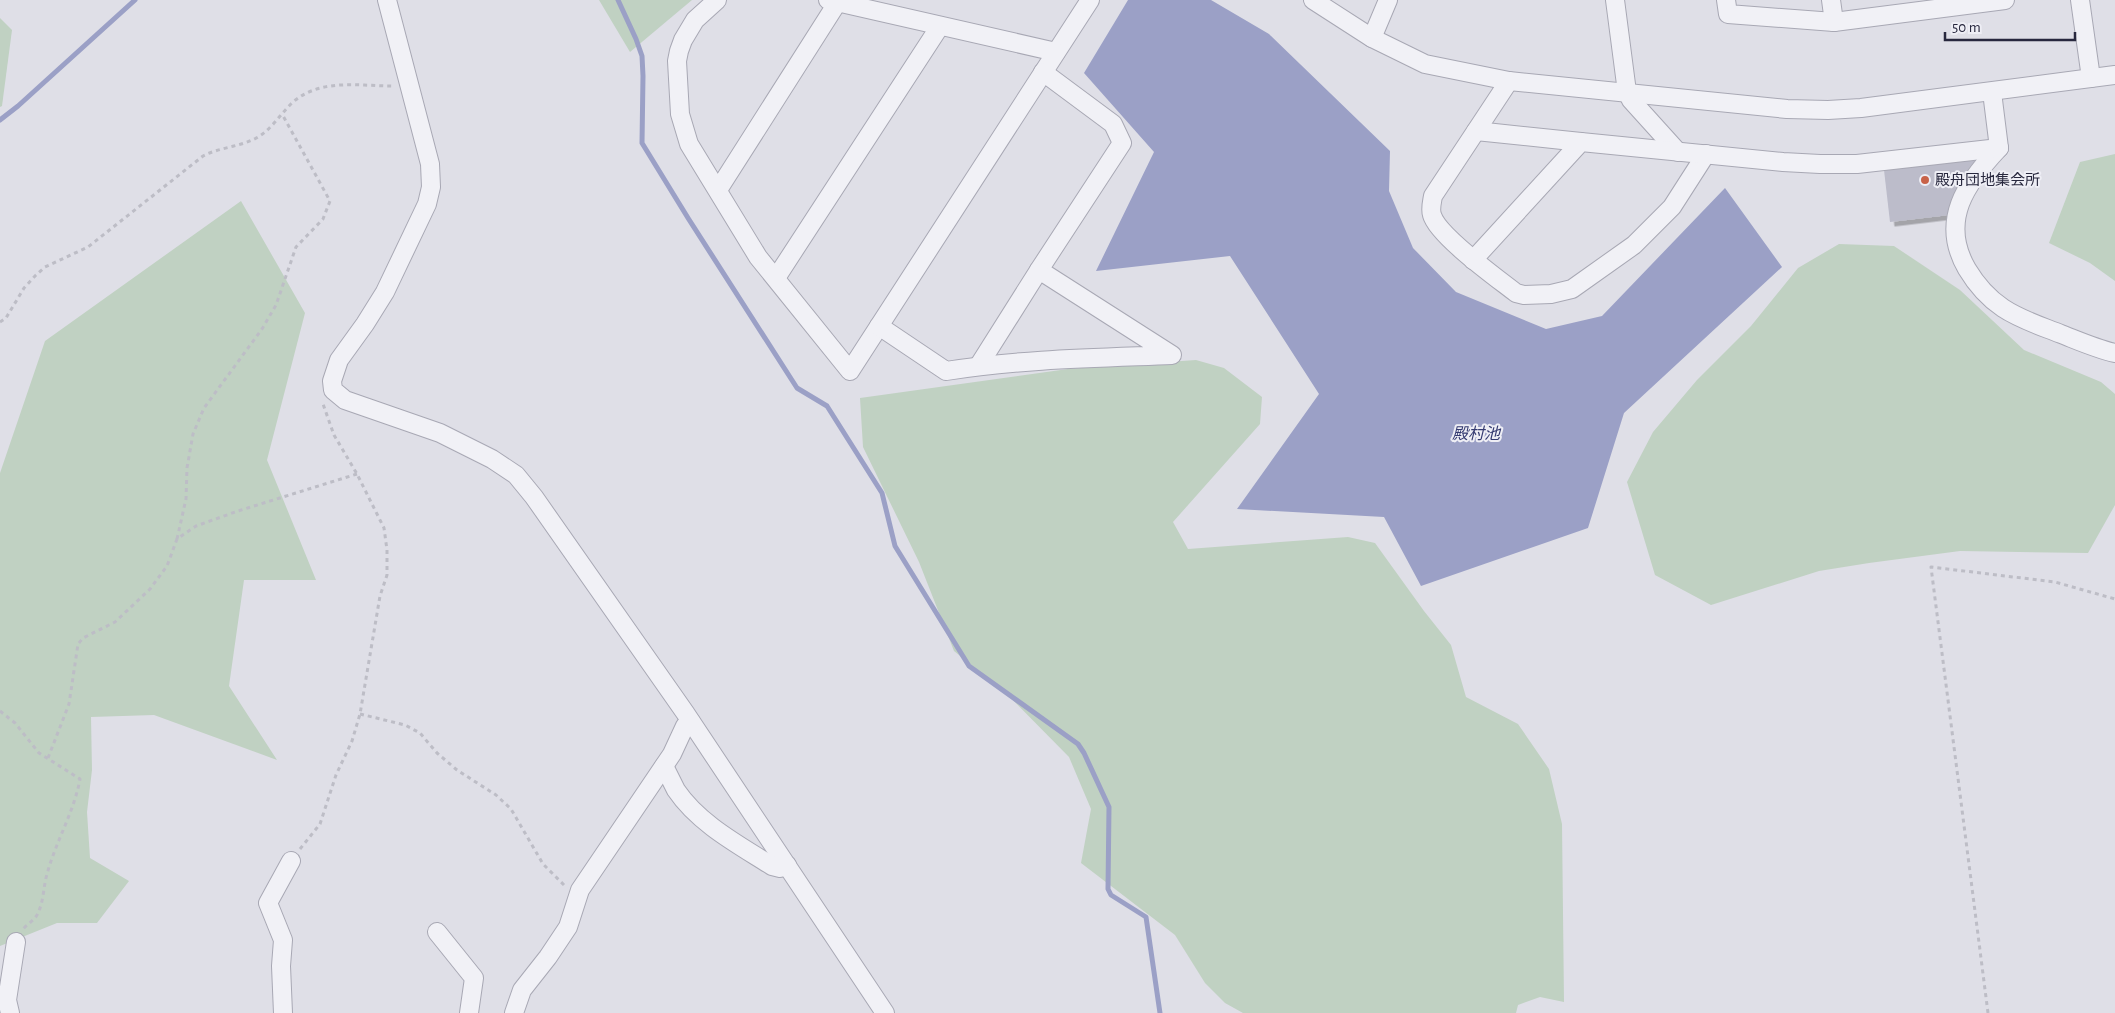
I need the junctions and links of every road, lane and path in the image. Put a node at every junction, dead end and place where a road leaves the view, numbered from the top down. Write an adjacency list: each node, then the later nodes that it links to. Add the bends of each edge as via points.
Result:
1 (387, 0): 20 (street)
2 (718, 0): 29 (street, via 695,20 683,40 677,61 683,128 689,144)
3 (1090, 0): 15 (street)
4 (1313, 0): 14 (street)
5 (1388, 0): 14 (street)
6 (1615, 0): 21 (street)
7 (1726, 0): 12 (street, via 1728,14)
8 (1831, 0): 12 (street)
9 (2005, 0): 12 (street)
10 (2080, 0): 18 (street)
11 (835, 1): 13 (street); 29 (street)
12 (1834, 22)
13 (940, 26): 15 (street); 32 (street)
14 (1372, 38): 19 (street, via 1425,64)
15 (1056, 52): 16 (street)
16 (1043, 72): 31 (street, via 1113,124 1122,143); 34 (street)
17 (2115, 75): 18 (street)
18 (2091, 78): 22 (street)
19 (1509, 81): 21 (street); 24 (street)
20 (411, 87): 23 (path, via 335,85 319,88 304,94); 37 (street, via 430,164 430,197 385,292 339,360 332,381)
21 (1627, 92): 22 (street, via 1787,109 1828,110); 27 (street)
22 (1992, 92): 26 (street)
23 (282, 114): 33 (path, via 256,139 203,156 88,247 45,267 24,288 6,318); 39 (path, via 330,201 323,219 296,248 276,305 262,329 204,408 193,434 186,499)
24 (1476, 130): 25 (street); 30 (street, via 1433,196 1431,205 1436,224)
25 (1581, 142): 27 (street); 30 (street)
26 (1999, 148): 28 (street, via 1857,164 1783,162); 35 (street, via 1966,190 1956,212 1955,232 1961,259 1979,286 2002,307 2034,324)
27 (1678, 152): 28 (street)
28 (1706, 154): 30 (street, via 1672,207 1634,245 1572,289 1551,294 1516,293)
29 (718, 190): 32 (street, via 758,257)
30 (1473, 260)
31 (1039, 270): 36 (street); 36 (street, via 1172,355)
32 (776, 278): 34 (street, via 850,371)
33 (0, 322)
34 (879, 326): 36 (street, via 946,370)
35 (2115, 353)
36 (979, 365)
37 (333, 390): 38 (path, via 323,396 324,409 334,435); 43 (street, via 344,400 440,433 516,475)
38 (357, 474): 39 (path, via 221,517 196,526); 42 (path, via 384,528 387,550 387,575 380,596)
39 (177, 538): 44 (path, via 167,566 150,589 115,622 83,638 78,644 69,704)
40 (2115, 599): 56 (path, via 2054,582 1931,567)
41 (0, 711): 44 (path, via 15,723 39,754)
42 (360, 714): 46 (path, via 320,824); 48 (path, via 405,725 420,733 457,770 496,795 511,809 543,864)
43 (691, 722): 45 (street, via 685,726); 47 (street)
44 (48, 758): 50 (path, via 80,779 47,874 41,905 36,917)
45 (664, 766): 47 (street, via 676,790 717,831 772,866 780,868); 48 (street, via 580,890)
46 (291, 861): 52 (street, via 268,903 283,940)
47 (786, 865): 55 (street)
48 (576, 901): 54 (street, via 568,927 522,990)
49 (437, 932): 53 (street, via 474,978)
50 (16, 942): 51 (street, via 7,1000)
51 (10, 1013)
52 (283, 1013)
53 (469, 1013)
54 (514, 1013)
55 (885, 1013)
56 (1988, 1013)

